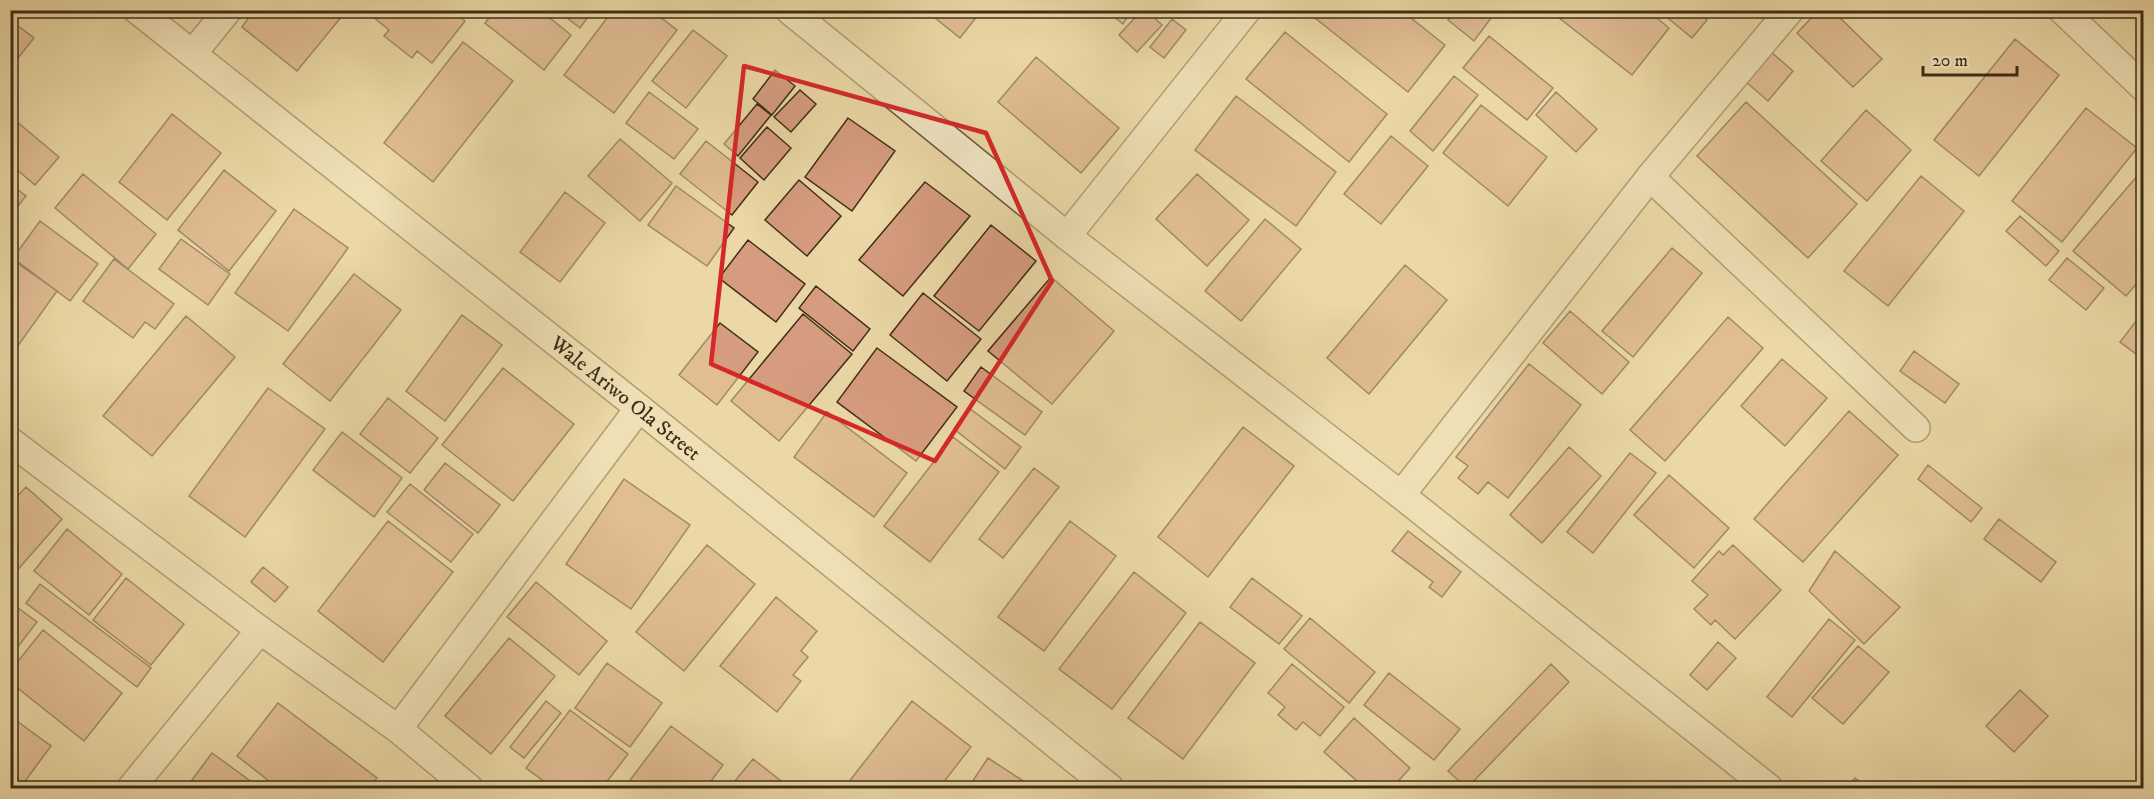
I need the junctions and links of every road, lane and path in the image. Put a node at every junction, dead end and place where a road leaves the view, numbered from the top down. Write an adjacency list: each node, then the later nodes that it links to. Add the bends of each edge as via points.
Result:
1 (137, 10): 7 (street, Wale Ariwo Ola Street)
2 (228, 10): 7 (street)
3 (789, 10): 10 (street)
4 (1247, 10): 10 (street)
5 (1790, 10): 9 (street)
6 (2062, 10): 8 (street)
7 (193, 53): 11 (street, Wale Ariwo Ola Street)
8 (2144, 88)
9 (1650, 177): 12 (street); 14 (street)
10 (1066, 236): 14 (street)
11 (639, 408): 16 (street); 19 (street, Wale Ariwo Ola Street)
12 (1916, 428)
13 (10, 441): 15 (street)
14 (1401, 495): 20 (street)
15 (261, 630): 16 (street); 17 (street)
16 (398, 729): 18 (street)
17 (131, 789)
18 (469, 789)
19 (1110, 789)
20 (1769, 789)

